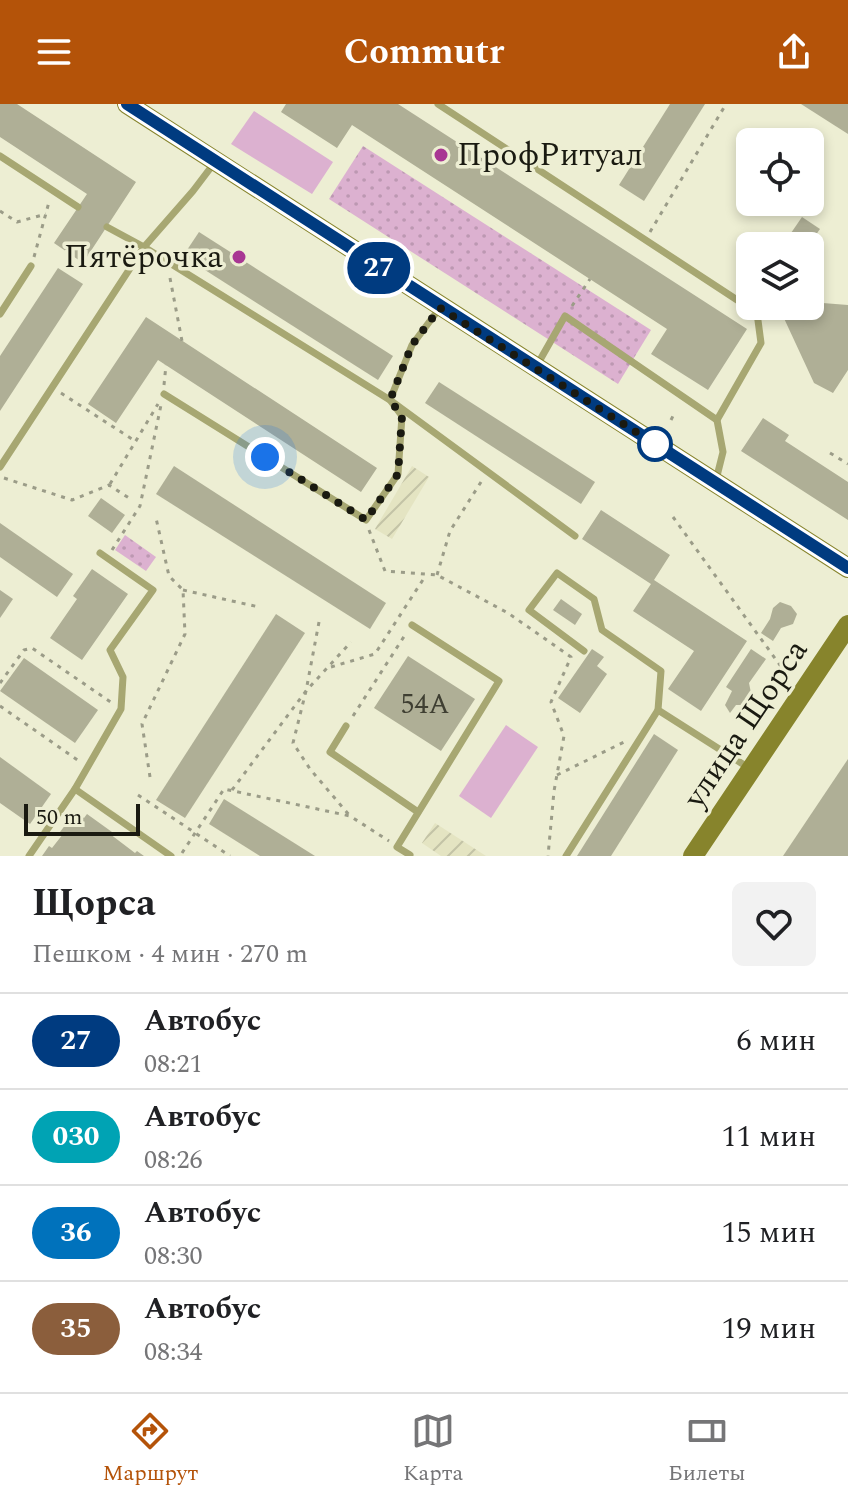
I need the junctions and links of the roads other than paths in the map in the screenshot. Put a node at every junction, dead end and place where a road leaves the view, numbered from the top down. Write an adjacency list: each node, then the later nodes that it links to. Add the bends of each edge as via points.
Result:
1 (127, 104): 4 (main road)
2 (438, 104): 14 (lane, via 757,313 761,343)
3 (0, 156): 5 (lane)
4 (215, 162): 7 (lane); 9 (main road)
5 (78, 207)
6 (107, 227): 7 (lane)
7 (144, 247): 13 (lane); 15 (lane)
8 (31, 266): 10 (lane)
9 (440, 308): 11 (main road); 13 (lane, via 412,345)
10 (0, 314)
11 (535, 369): 14 (lane, via 565,316); 16 (main road)
12 (164, 394): 13 (lane, via 366,520 398,474 402,416)
13 (390, 400): 17 (lane)
14 (717, 420): 16 (lane, via 723,452)
15 (0, 467)
16 (715, 482): 19 (main road)
17 (575, 536)
18 (104, 555): 26 (lane, via 153,590 110,650 123,677 121,709)
19 (848, 568)
20 (412, 625): 27 (lane, via 499,681)
21 (848, 625): 25 (main road, улица Щорса)
22 (584, 651): 23 (lane, via 529,610 557,573 594,599 602,630 661,671)
23 (658, 710): 25 (lane); 31 (lane)
24 (346, 726): 27 (lane, via 330,752)
25 (751, 769): 32 (main road, улица Щорса)
26 (75, 789): 28 (lane); 29 (lane)
27 (418, 812): 30 (lane, via 397,847)
28 (29, 856)
29 (171, 856)
30 (410, 856)
31 (566, 856)
32 (693, 856)

